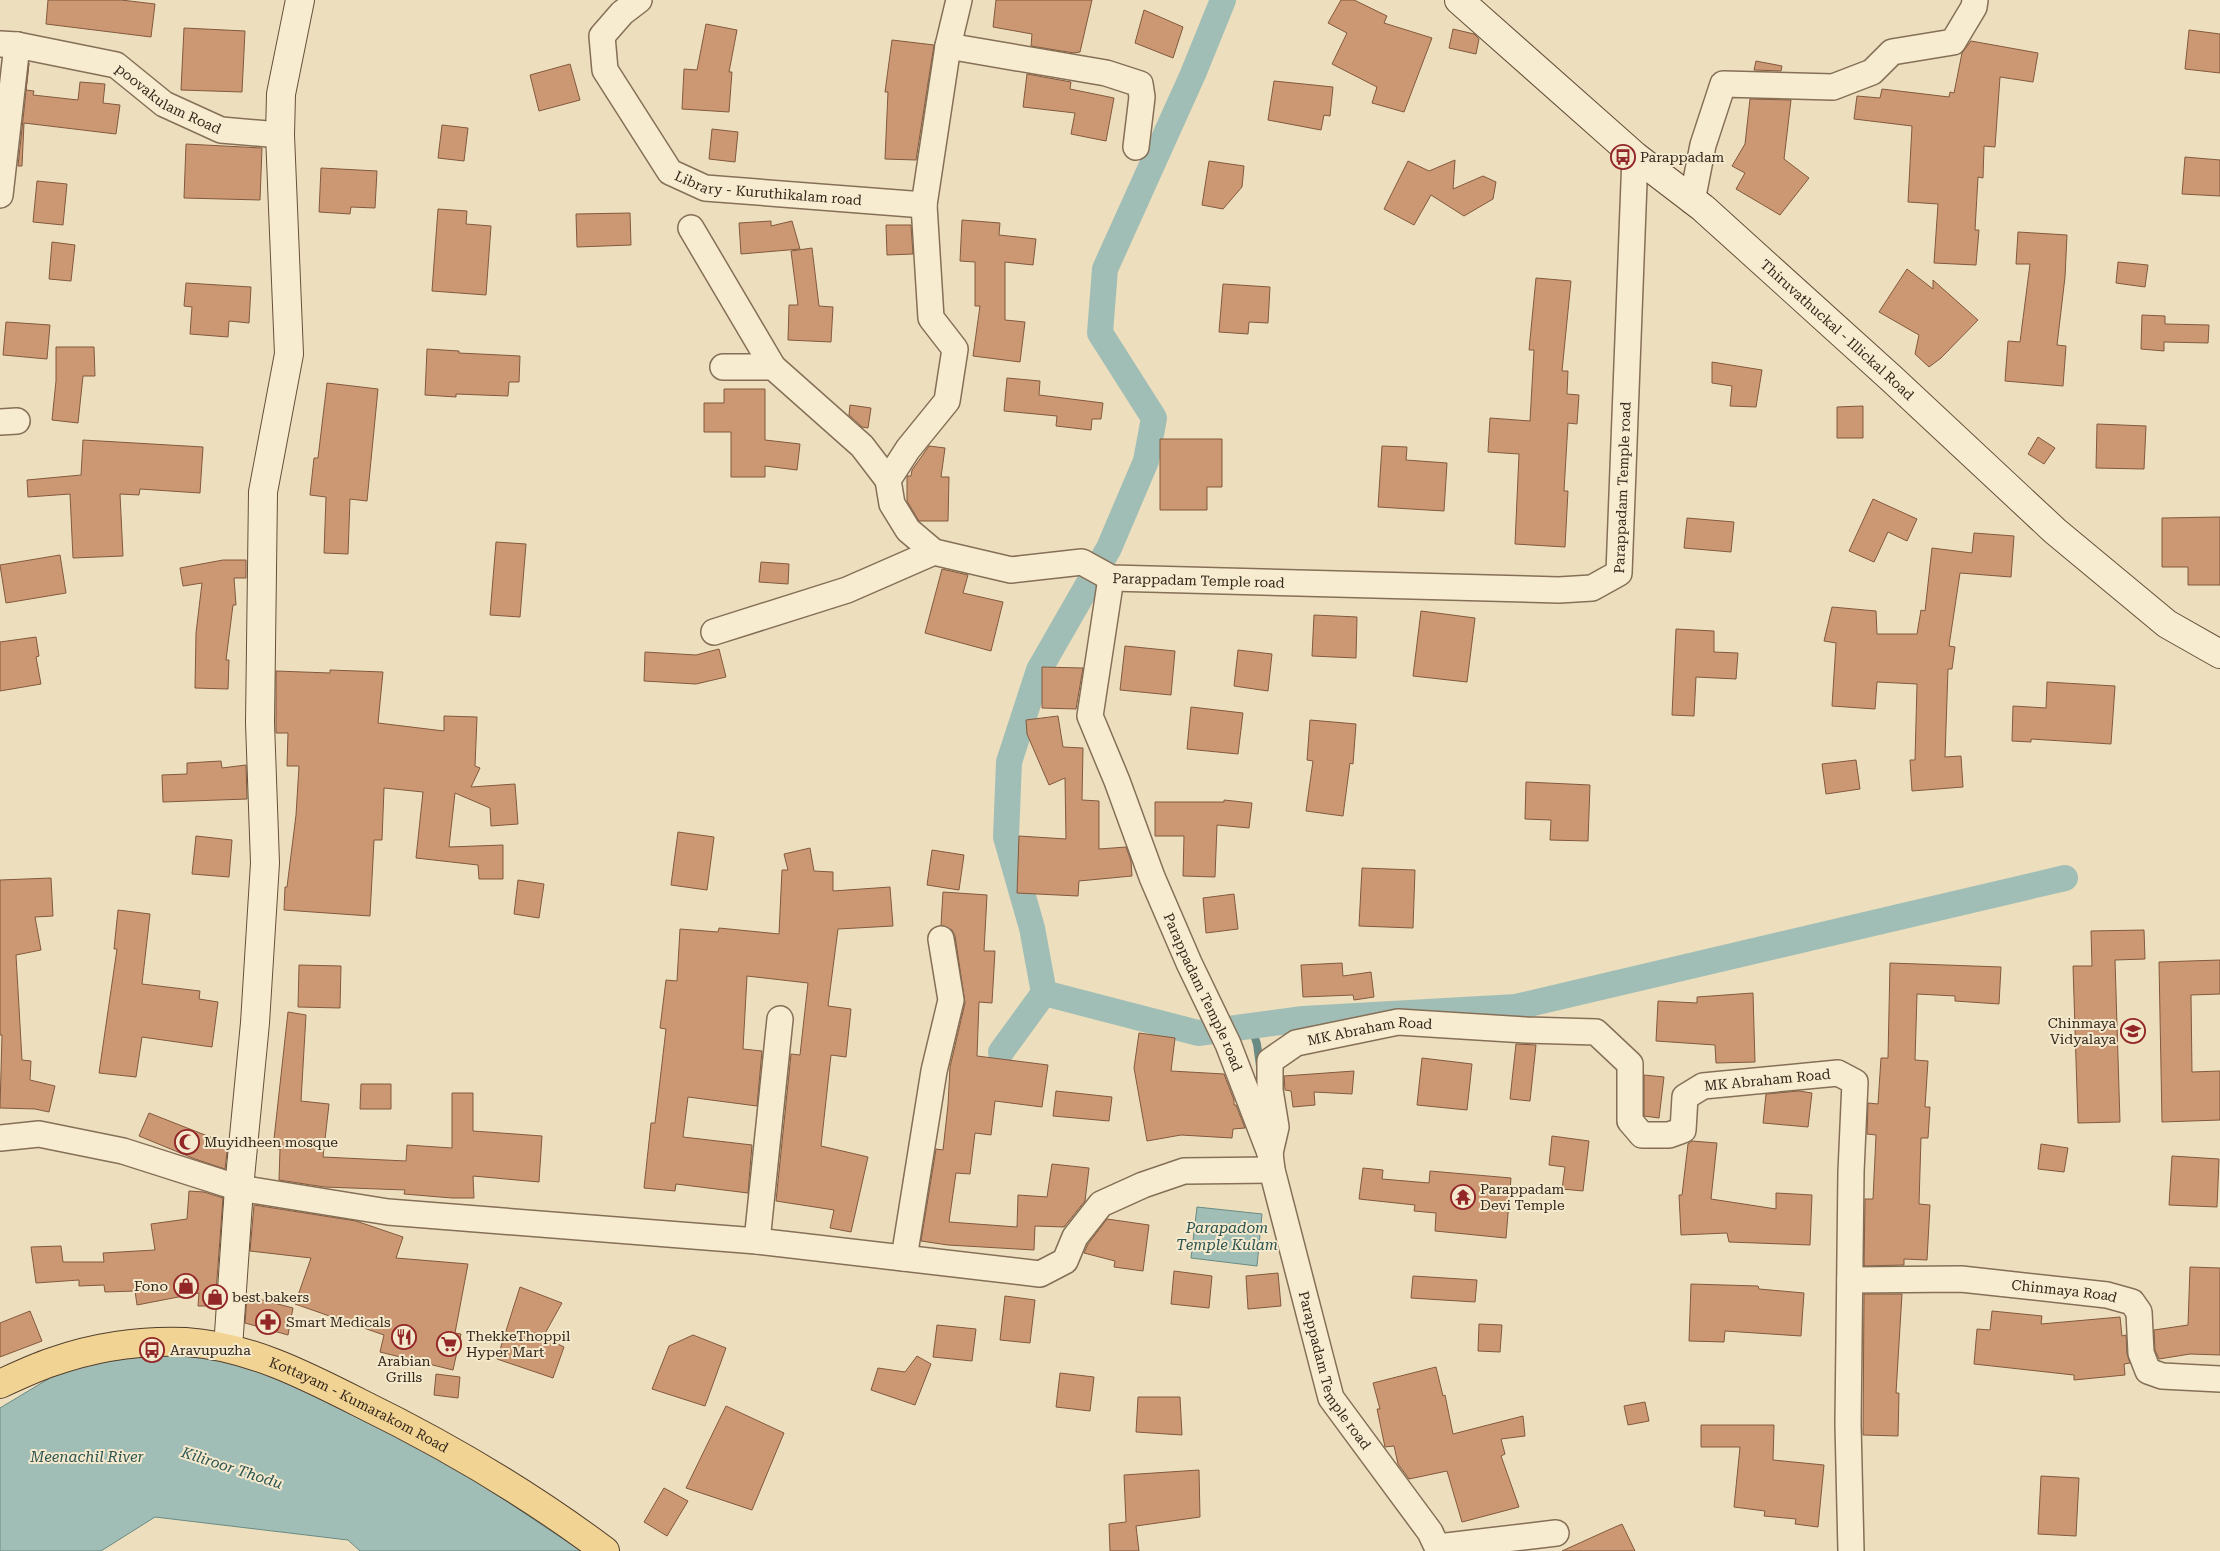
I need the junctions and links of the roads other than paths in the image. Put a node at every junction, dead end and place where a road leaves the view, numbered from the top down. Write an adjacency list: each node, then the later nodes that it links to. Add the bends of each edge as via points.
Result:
1 (300, 0): 8 (street, via 281,94)
2 (640, 0): 13 (street, Library - Kuruthikalam road, via 622,13 602,36 605,70 670,172 705,188)
3 (959, 0): 7 (street)
4 (1459, 0): 10 (street, Thiruvathuckal - Illickal Road)
5 (1975, 0): 12 (street, via 1953,42 1892,52 1872,72 1833,87 1723,84 1703,145)
6 (8, 45): 8 (street, poovakulam Road, via 116,65 164,104 221,130); 11 (street)
7 (948, 46): 9 (street, via 1106,73 1140,84 1142,97); 13 (street)
8 (280, 135): 26 (street, via 289,354 263,492 260,724 265,863 255,1023)
9 (1136, 147)
10 (1635, 156): 12 (street, Thiruvathuckal - Illickal Road); 19 (street, Parappadam Temple road, via 1619,573 1592,588 1560,590)
11 (0, 195)
12 (1692, 201): 21 (street, Thiruvathuckal - Illickal Road, via 1891,378 2055,531 2167,624)
13 (924, 205): 17 (street, via 931,318 955,349 947,402 908,449)
14 (691, 228): 16 (street)
15 (723, 367): 16 (street)
16 (773, 367): 17 (street, via 862,446)
17 (888, 480): 18 (street, via 892,504 908,530)
18 (934, 552): 19 (street, via 1011,570 1082,562); 20 (street, via 847,590)
19 (1109, 577): 25 (street, Parappadam Temple road, via 1090,716 1152,877 1228,1044)
20 (714, 632)
21 (2220, 654)
22 (941, 939): 28 (street, via 951,1000 931,1089)
23 (780, 1019): 27 (street)
24 (0, 1138): 26 (street, via 39,1134 124,1151)
25 (1271, 1161): 28 (street, via 1184,1171 1101,1204 1075,1237 1065,1261 1040,1274); 29 (street, MK Abraham Road, via 1276,1128 1270,1090 1270,1061 1296,1043 1398,1022 1596,1032 1630,1064 1630,1121 1642,1135 1669,1135 1683,1130 1685,1097 1703,1086 1838,1073 1855,1082); 34 (street, Parappadam Temple road, via 1331,1398 1430,1532)
26 (239, 1188): 27 (street, via 388,1212); 30 (street)
27 (757, 1241): 28 (street)
28 (904, 1258)
29 (1850, 1280): 31 (street, Chinmaya Road, via 1961,1278 2123,1299 2132,1302 2139,1312 2141,1353 2148,1371 2162,1376); 36 (street, MK Abraham Road, via 1848,1424)
30 (228, 1348): 32 (main road, Kottayam - Kumarakom Road, via 178,1342 100,1349 52,1362); 35 (main road, Kottayam - Kumarakom Road, via 300,1374 419,1432 510,1486)
31 (2220, 1379)
32 (0, 1384)
33 (1556, 1532): 34 (street)
34 (1438, 1549)
35 (606, 1551)
36 (1851, 1551)

